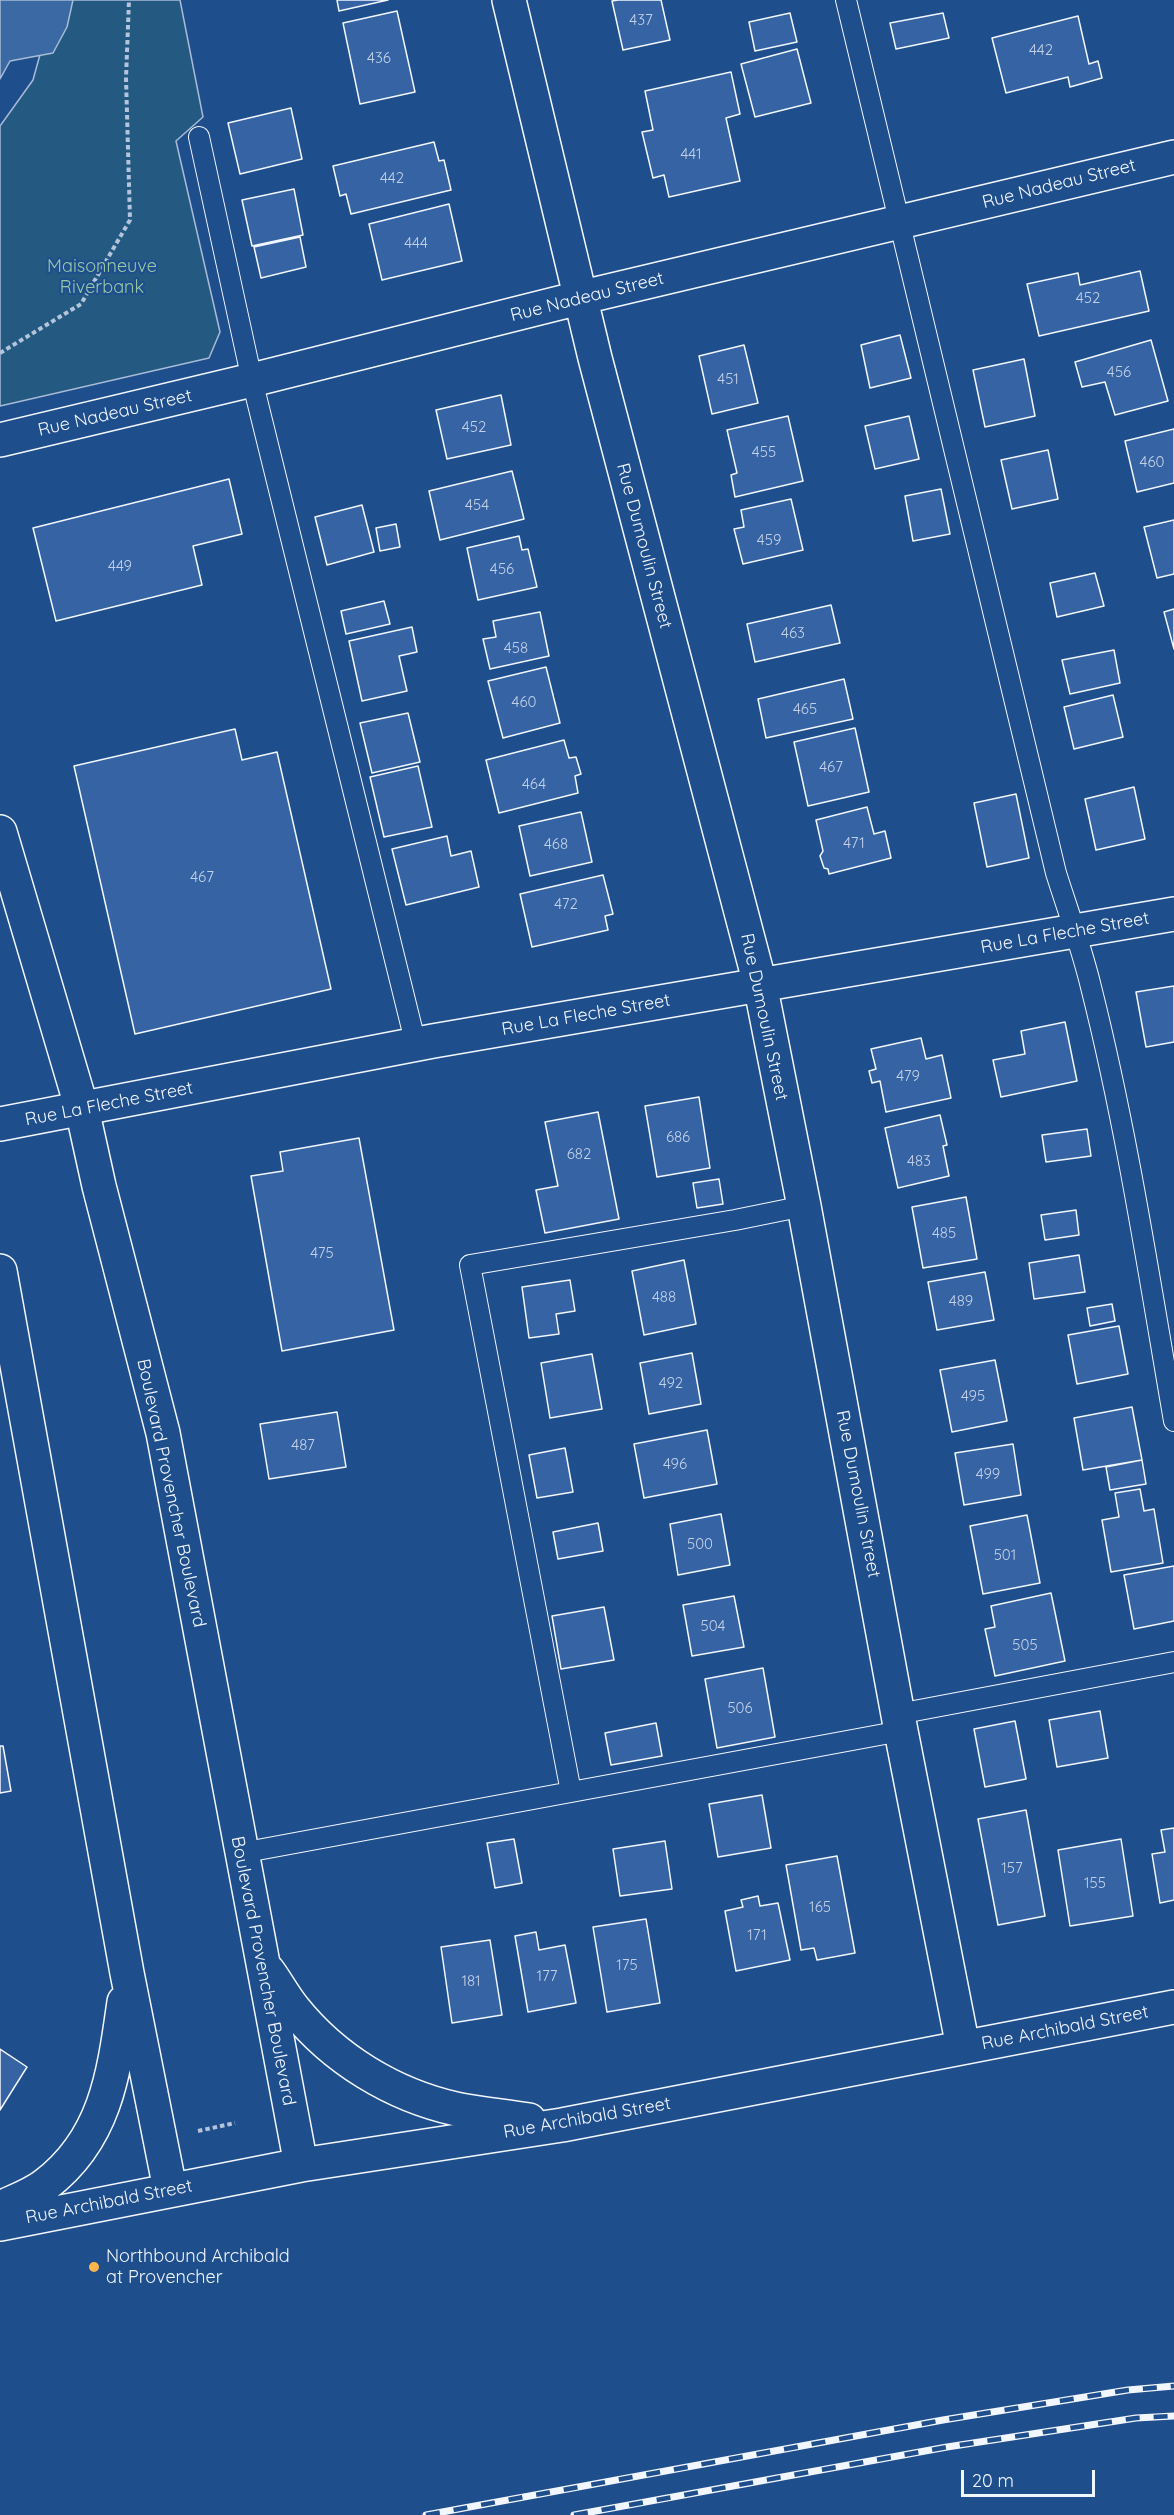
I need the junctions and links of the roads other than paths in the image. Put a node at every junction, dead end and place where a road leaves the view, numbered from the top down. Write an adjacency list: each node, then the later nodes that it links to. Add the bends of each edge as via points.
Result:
1 (509, 0): 6 (street, Rue Dumoulin Street)
2 (846, 0): 5 (lane)
3 (200, 137): 7 (lane)
4 (1174, 157): 5 (street, Rue Nadeau Street)
5 (900, 223): 6 (street, Rue Nadeau Street); 11 (lane, via 1056,873)
6 (579, 297): 7 (street, Rue Nadeau Street); 12 (street, Rue Dumoulin Street)
7 (252, 380): 8 (street, Rue Nadeau Street); 13 (lane)
8 (0, 440)
9 (0, 832): 14 (street, Boulevard Provencher Boulevard)
10 (1174, 914): 11 (street, Rue La Fleche Street)
11 (1075, 932): 12 (street, Rue La Fleche Street); 18 (lane, via 1091,985 1127,1146)
12 (760, 984): 13 (street, Rue La Fleche Street); 16 (street, Rue Dumoulin Street)
13 (416, 1045): 14 (street, Rue La Fleche Street)
14 (82, 1109): 15 (street, Rue La Fleche Street); 22 (street, Boulevard Provencher Boulevard, via 163,1433)
15 (0, 1124)
16 (804, 1206): 20 (street, Rue Dumoulin Street); 21 (lane, via 471,1265)
17 (0, 1271): 24 (street)
18 (1174, 1421)
19 (1174, 1662): 20 (lane)
20 (900, 1722): 21 (lane); 26 (street, Rue Dumoulin Street)
21 (571, 1792): 22 (lane)
22 (241, 1853): 23 (street, Boulevard Provencher Boulevard)
23 (261, 1959): 27 (street, via 310,2028 356,2067 381,2081 455,2108); 28 (street, Boulevard Provencher Boulevard)
24 (127, 1973): 29 (street); 30 (street, via 109,2086 91,2134 80,2152 43,2187)
25 (1174, 2007): 26 (street, Rue Archibald Street)
26 (963, 2047): 27 (street, Rue Archibald Street)
27 (562, 2125): 28 (street, Rue Archibald Street)
28 (300, 2165): 29 (street, Rue Archibald Street)
29 (170, 2189): 31 (street, Rue Archibald Street)
30 (0, 2208)
31 (0, 2224)

